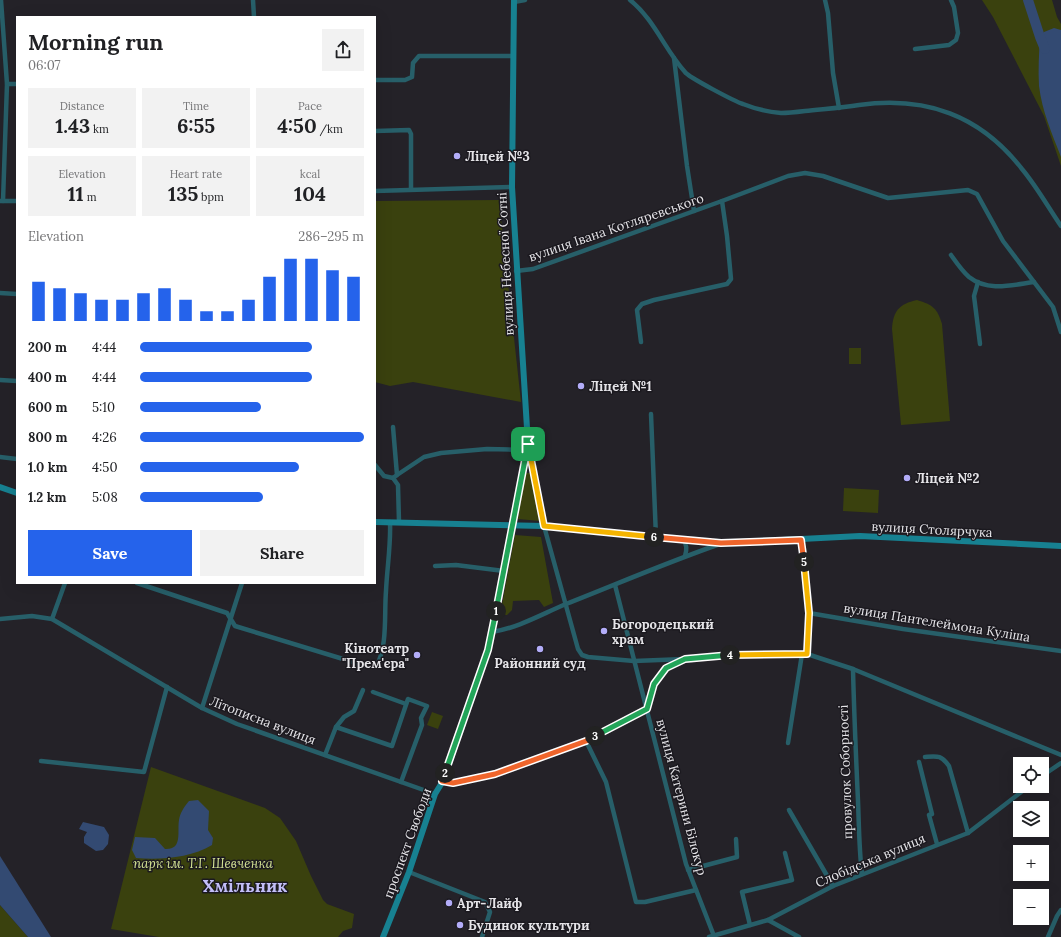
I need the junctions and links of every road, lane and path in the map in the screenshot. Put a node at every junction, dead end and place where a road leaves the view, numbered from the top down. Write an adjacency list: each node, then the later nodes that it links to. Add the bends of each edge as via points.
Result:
1 (1, 0): 13 (street)
2 (253, 0): 8 (street)
3 (525, 0): 7 (street)
4 (630, 0): 11 (street, via 639,8)
5 (824, 0): 15 (street)
6 (951, 0): 9 (street, via 958,33 956,40 949,45)
7 (514, 1): 10 (main road, вулиця Небесної Сотні)
8 (254, 16)
9 (915, 49)
10 (513, 56): 12 (street, via 419,56 413,63 412,77 405,80); 17 (main road, вулиця Небесної Сотні)
11 (674, 58): 15 (street, via 686,74 742,104 781,113); 23 (street)
12 (376, 80)
13 (7, 84): 14 (street); 20 (street)
14 (16, 84)
15 (840, 108): 24 (street, via 886,103 912,104 942,110 970,123 992,138 1016,162)
16 (376, 131): 18 (street, via 409,130)
17 (512, 187): 18 (street); 26 (main road, вулиця Небесної Сотні)
18 (411, 189): 19 (street)
19 (376, 191)
20 (2, 201): 21 (street)
21 (16, 201)
22 (722, 201): 23 (street, вулиця Івана Котляревського); 28 (street, вулиця Івана Котляревського, via 788,176 805,173 823,176 888,198 968,190 977,194 1003,241); 32 (street, вулиця Івана Котляревського, via 731,279 727,284 642,304 637,310)
23 (694, 211): 26 (street, вулиця Івана Котляревського, via 533,269)
24 (1061, 226)
25 (951, 255): 27 (street, via 969,277)
26 (516, 271): 38 (main road, вулиця Небесної Сотні)
27 (978, 282): 28 (street, via 993,287); 33 (street, via 974,296)
28 (1034, 282): 31 (street, вулиця Івана Котляревського, via 1053,307)
29 (0, 293): 30 (street)
30 (16, 294)
31 (1061, 332)
32 (641, 342)
33 (980, 344)
34 (0, 380): 35 (street)
35 (16, 381)
36 (651, 414): 50 (street)
37 (393, 427): 42 (street)
38 (527, 447): 42 (street, via 441,453 424,457); 48 (main road, вулиця Небесної Сотні); 49 (street)
39 (0, 457): 40 (street)
40 (16, 459)
41 (376, 466): 42 (street, via 384,476)
42 (395, 476): 47 (street, via 398,485)
43 (0, 487): 44 (main road)
44 (16, 493)
45 (376, 522): 46 (main road, вулиця Столярчука)
46 (390, 522): 47 (main road, вулиця Столярчука); 66 (street, via 383,644 376,667 235,626)
47 (399, 522): 48 (main road, вулиця Столярчука)
48 (512, 525): 49 (main road, вулиця Столярчука); 57 (main road, проспект Свободи)
49 (544, 526): 50 (main road, вулиця Столярчука); 62 (street)
50 (656, 537): 51 (main road, вулиця Столярчука)
51 (683, 539): 53 (main road, вулиця Столярчука); 55 (street, via 687,550)
52 (801, 540): 53 (main road, вулиця Столярчука); 54 (main road, вулиця Столярчука, via 860,536); 63 (street)
53 (721, 543): 55 (street)
54 (1061, 546)
55 (685, 556): 61 (street)
56 (435, 566): 57 (street, via 456,565)
57 (504, 571): 67 (main road, проспект Свободи)
58 (64, 584): 65 (street)
59 (140, 584): 66 (street, via 227,613)
60 (242, 584): 66 (street)
61 (615, 585): 62 (street); 72 (street, вулиця Катерини Білокур)
62 (565, 605): 67 (street, via 506,630); 72 (street, via 582,655)
63 (809, 613): 68 (street, вулиця Пантелеймона Куліша, via 903,630); 70 (street)
64 (0, 619): 65 (street, via 32,616)
65 (52, 619): 74 (street, Літописна вулиця)
66 (231, 619): 78 (street)
67 (492, 632): 90 (main road, проспект Свободи)
68 (1061, 651)
69 (802, 654): 70 (street); 71 (street, via 734,654); 82 (street)
70 (807, 654): 73 (street)
71 (685, 659): 72 (street); 79 (street, via 666,668 654,684)
72 (634, 661): 79 (street, вулиця Катерини Білокур)
73 (853, 669): 84 (street); 101 (street, провулок Соборності)
74 (167, 688): 78 (street, Літописна вулиця); 86 (street, via 144,772)
75 (363, 690): 80 (street, via 354,711 344,717)
76 (373, 692): 77 (street)
77 (406, 704): 80 (street, via 392,746); 91 (street, via 408,699 427,706)
78 (202, 708): 83 (street, Літописна вулиця, via 237,724)
79 (647, 709): 81 (street); 99 (street, вулиця Катерини Білокур)
80 (336, 727): 83 (street)
81 (586, 741): 90 (street, via 495,774 453,783); 103 (street, via 606,782 636,902)
82 (788, 743)
83 (325, 755): 91 (street, Літописна вулиця)
84 (1061, 755)
85 (925, 757): 95 (street, via 944,758 949,766)
86 (41, 761)
87 (919, 762): 97 (street)
88 (1061, 763): 89 (street)
89 (1049, 771)
90 (442, 781): 93 (main road, проспект Свободи)
91 (401, 782): 93 (street, Літописна вулиця)
92 (1020, 793): 95 (street, Слобідська вулиця)
93 (435, 794): 100 (main road, проспект Свободи)
94 (789, 810): 102 (street)
95 (968, 833): 97 (street, Слобідська вулиця)
96 (736, 839): 99 (street, via 737,857)
97 (937, 844): 101 (street, Слобідська вулиця)
98 (785, 853): 106 (street, via 792,880 742,892)
99 (688, 870): 103 (street, вулиця Катерини Білокур)
100 (409, 872): 108 (main road, проспект Свободи); 109 (street, via 485,902 490,912)
101 (862, 874): 102 (street, Слобідська вулиця)
102 (833, 886): 105 (street, Слобідська вулиця)
103 (696, 890): 107 (street, вулиця Катерини Білокур)
104 (1061, 910): 111 (street)
105 (768, 920): 106 (street, Слобідська вулиця); 110 (street)
106 (750, 925): 107 (street, Слобідська вулиця)
107 (712, 936)
108 (383, 937)
109 (482, 937)
110 (799, 937)
111 (1048, 937)

